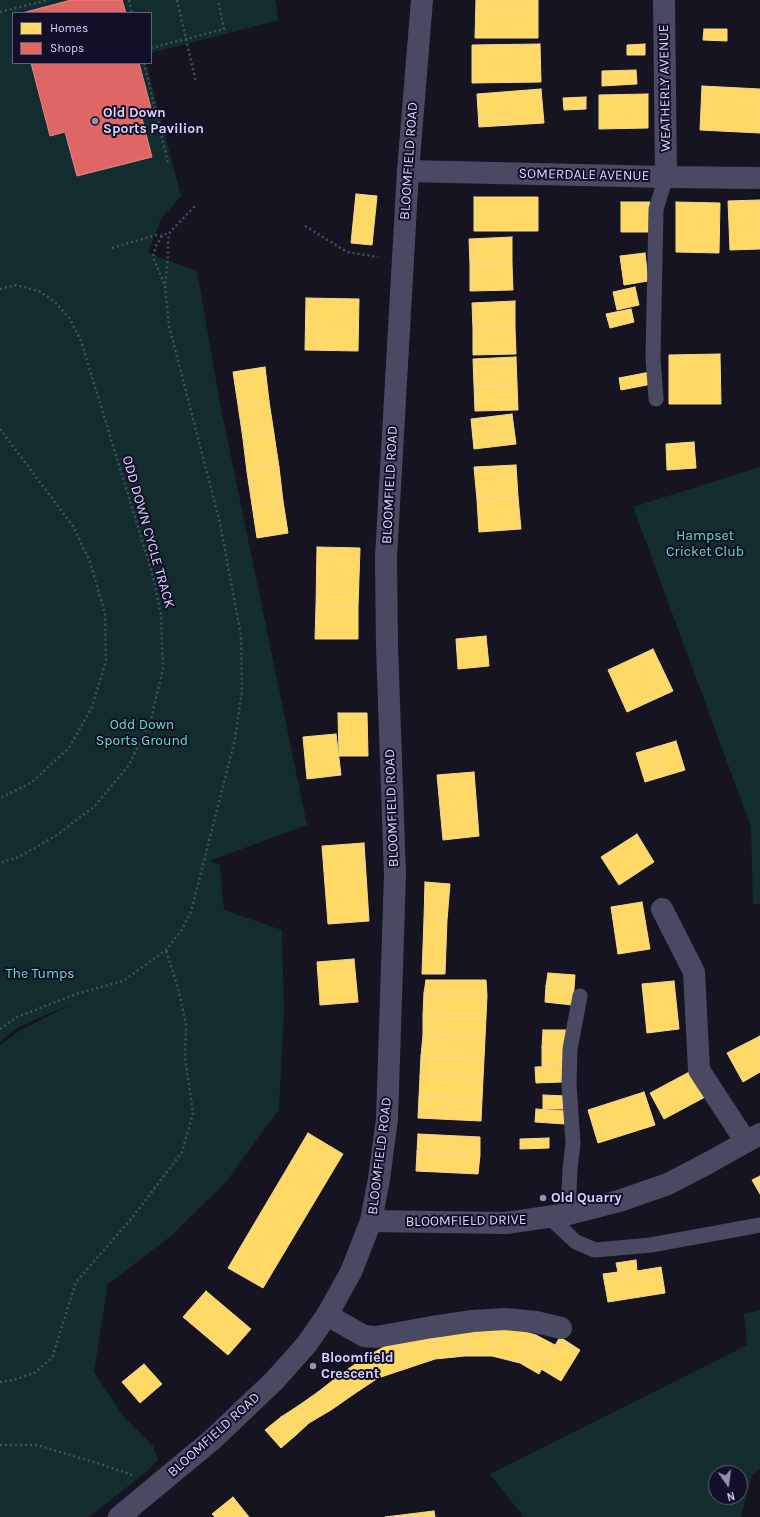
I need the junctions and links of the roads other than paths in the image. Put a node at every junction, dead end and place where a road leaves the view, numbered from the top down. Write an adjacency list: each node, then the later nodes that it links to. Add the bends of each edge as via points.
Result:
1 (422, 0): 3 (street, BLOOMFIELD ROAD)
2 (664, 0): 4 (street, WEATHERLY AVENUE)
3 (408, 171): 4 (street, SOMERDALE AVENUE); 11 (street, BLOOMFIELD ROAD, via 386,557 395,875 391,1011 387,1119)
4 (666, 177): 5 (street, SOMERDALE AVENUE); 6 (lane, via 656,209 653,358)
5 (760, 178)
6 (656, 399)
7 (662, 909): 9 (street, via 694,972 699,1070)
8 (580, 996): 10 (lane, via 570,1049 569,1084 573,1143)
9 (753, 1138): 10 (street, BLOOMFIELD DRIVE, via 668,1184 619,1201)
10 (559, 1216): 11 (street, BLOOMFIELD DRIVE, via 506,1223); 12 (lane, via 576,1242 595,1250 651,1245)
11 (371, 1222): 13 (street, BLOOMFIELD ROAD, via 351,1272)
12 (760, 1225)
13 (327, 1315): 14 (street, via 364,1336 376,1337 432,1326 505,1319); 15 (street, BLOOMFIELD ROAD, via 307,1344 276,1380 213,1439)
14 (561, 1328)
15 (119, 1517)

